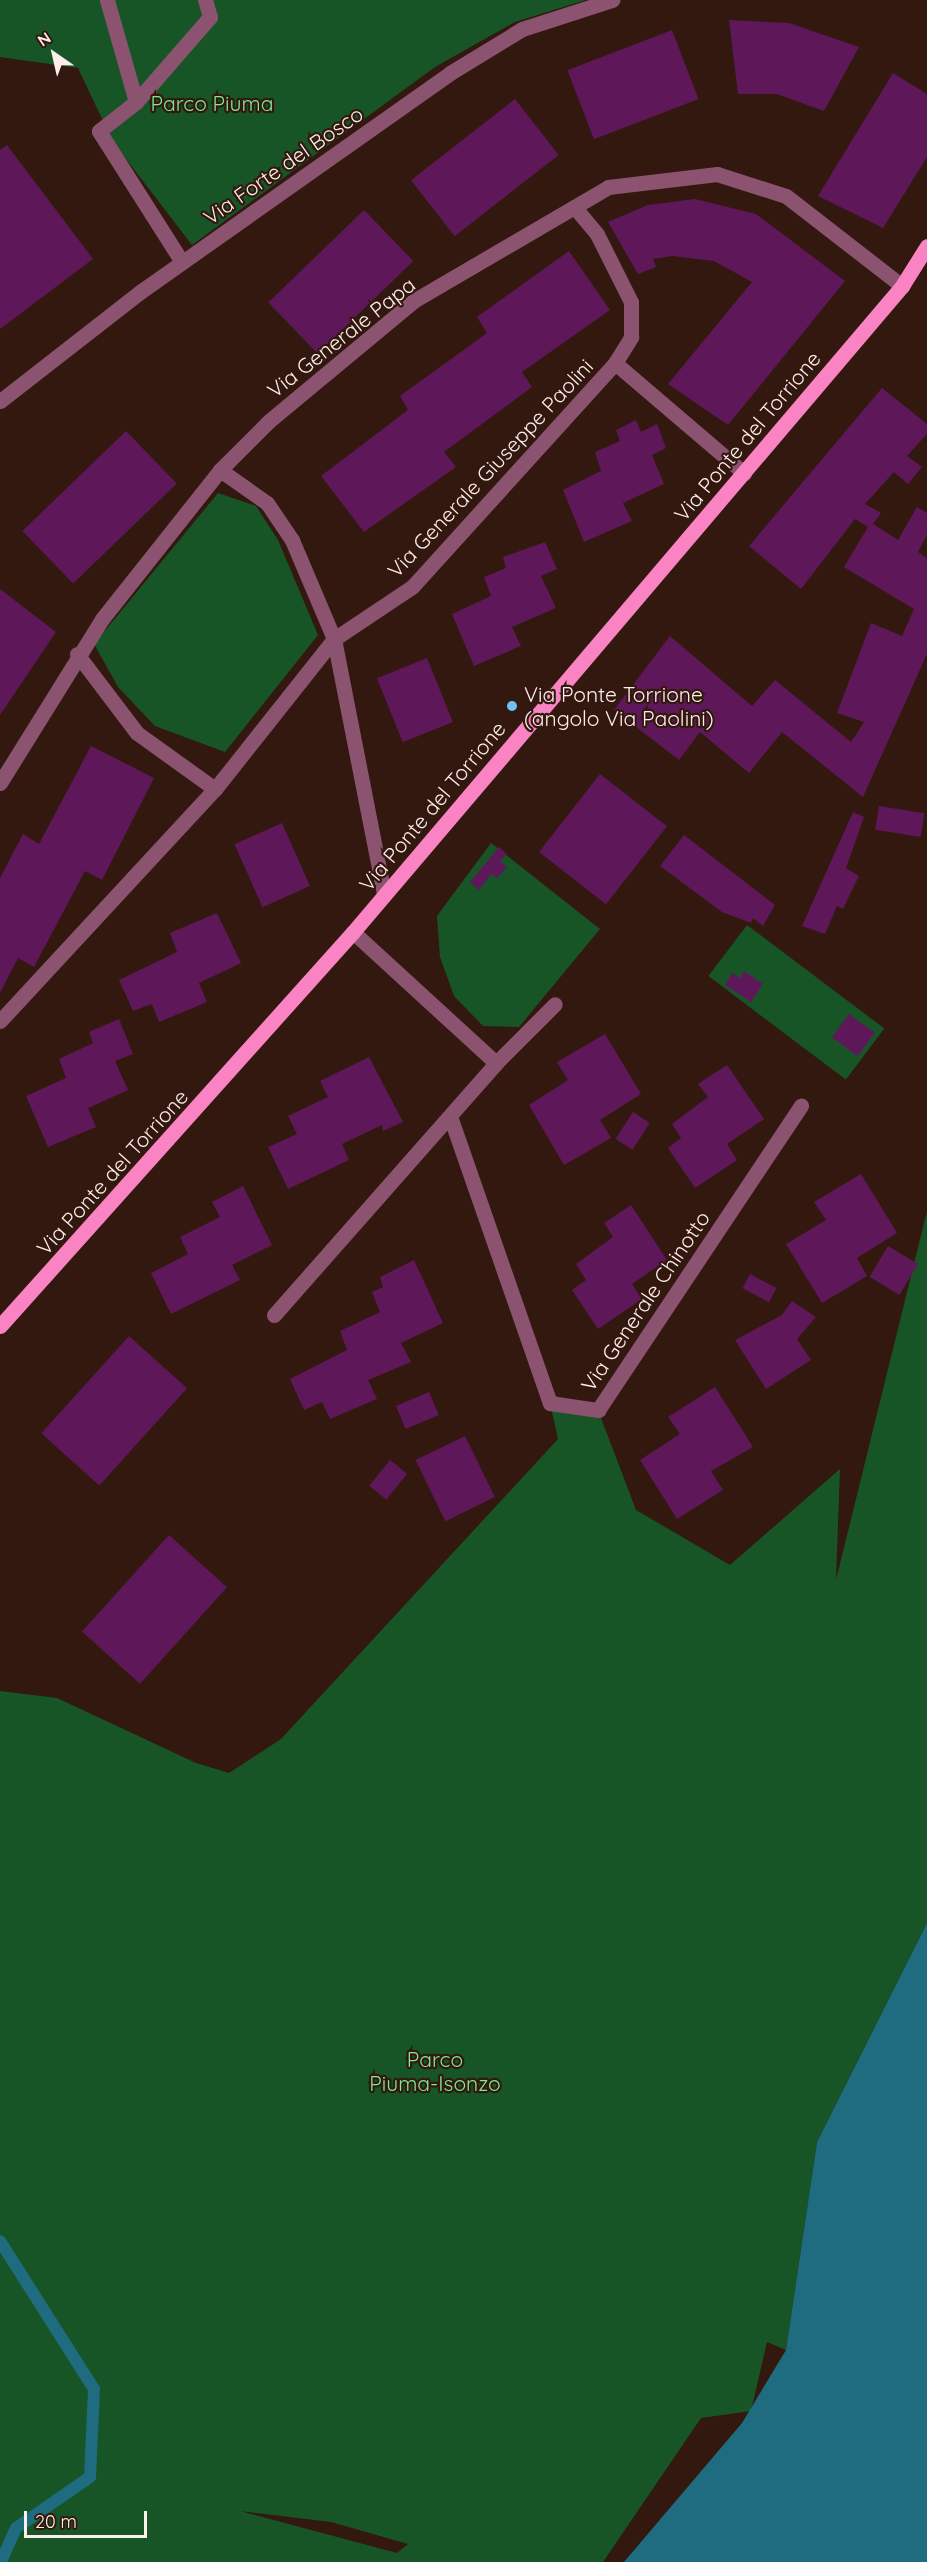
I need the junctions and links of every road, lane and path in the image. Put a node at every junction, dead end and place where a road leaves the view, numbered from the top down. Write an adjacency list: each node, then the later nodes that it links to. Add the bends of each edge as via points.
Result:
1 (107, 0): 4 (street)
2 (205, 0): 4 (street, via 210,17)
3 (612, 0): 7 (street, Via Forte del Bosco, via 522,29)
4 (136, 102): 7 (street, via 99,132)
5 (574, 207): 8 (street, Via Generale Papa, via 608,187 717,174 786,196); 9 (street, Via Generale Giuseppe Paolini, via 597,234 631,302 631,337); 11 (street, Via Generale Papa, via 416,300 269,421)
6 (927, 246): 8 (main road, Via Ponte del Torrione)
7 (182, 262): 10 (street, Via Forte del Bosco)
8 (902, 286): 12 (main road, Via Ponte del Torrione)
9 (615, 363): 12 (street, Via Generale Giuseppe Paolini); 13 (street, Via Generale Giuseppe Paolini, via 412,587)
10 (0, 401)
11 (220, 470): 13 (street, via 267,503 286,531); 14 (street, Via Generale Papa)
12 (744, 472): 17 (main road, Via Ponte del Torrione)
13 (334, 639): 16 (street, Via Generale Giuseppe Paolini); 17 (street)
14 (77, 654): 15 (street, Via Generale Papa); 16 (street, via 137,732)
15 (0, 783)
16 (215, 789): 20 (street, Via Generale Giuseppe Paolini)
17 (384, 895): 18 (main road, Via Ponte del Torrione)
18 (353, 932): 21 (street); 25 (main road, Via Ponte del Torrione)
19 (555, 1004): 21 (street)
20 (0, 1021)
21 (496, 1063): 23 (street)
22 (801, 1106): 23 (street, Via Generale Chinotto, via 598,1410 550,1403)
23 (451, 1119): 24 (street)
24 (274, 1315)
25 (0, 1326)

